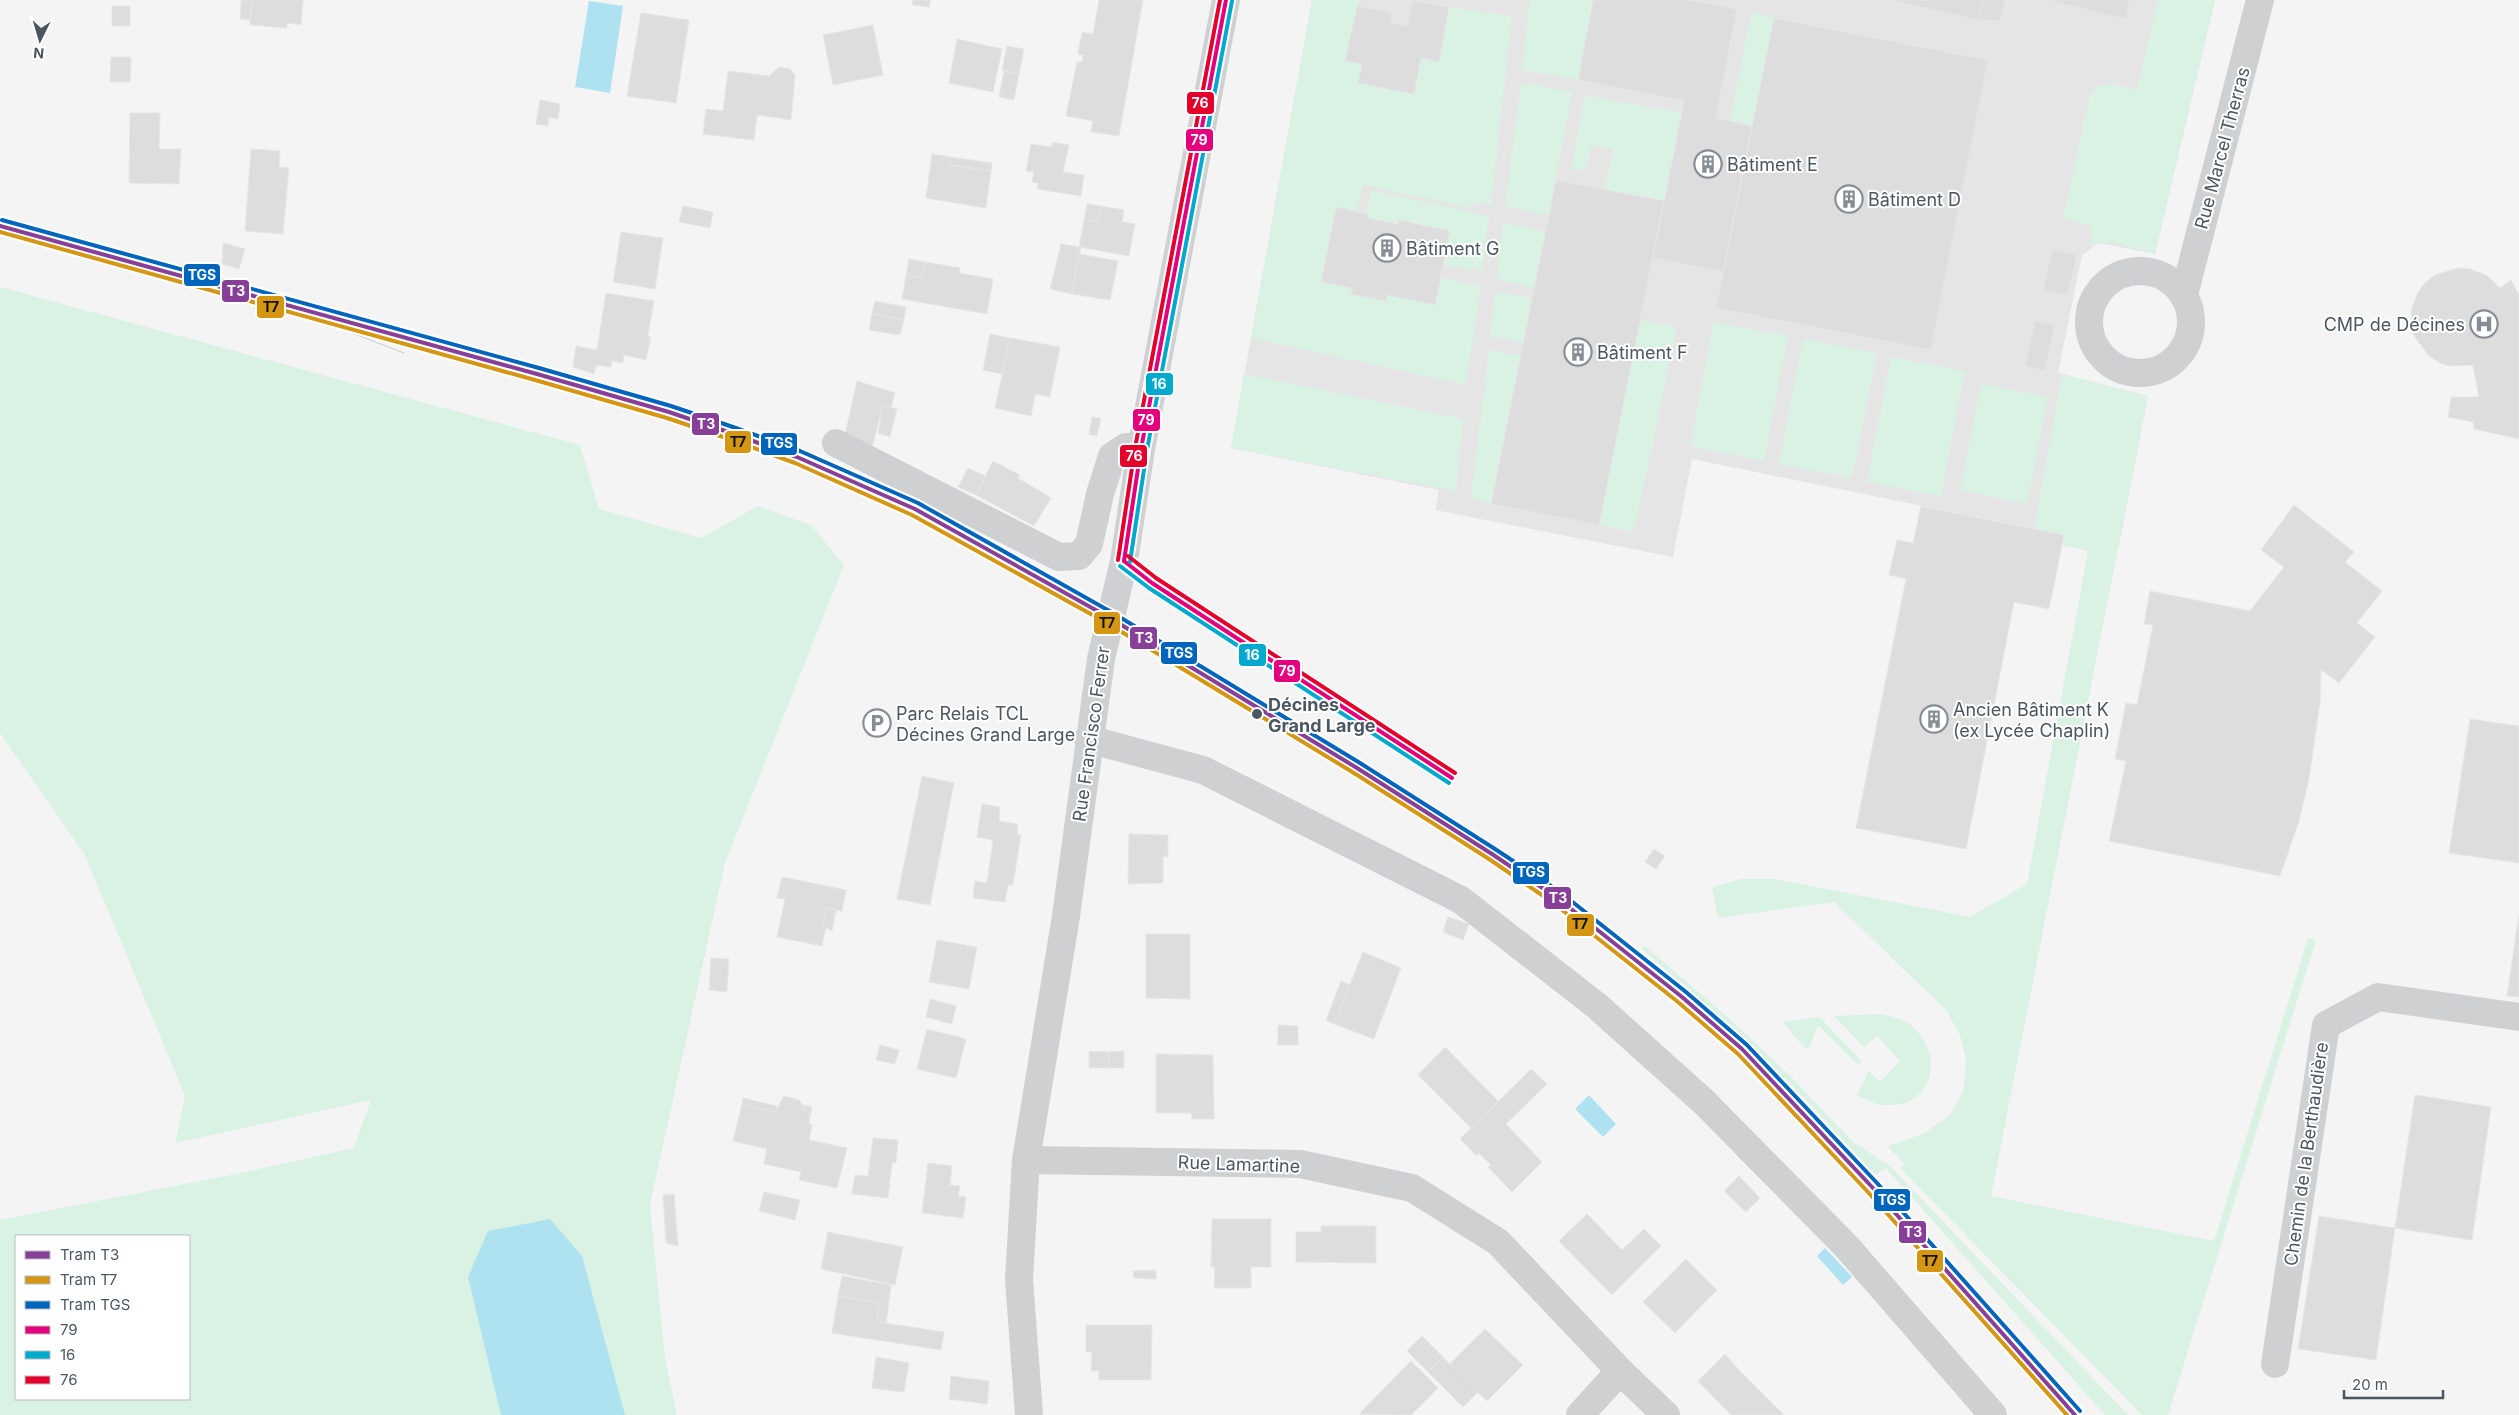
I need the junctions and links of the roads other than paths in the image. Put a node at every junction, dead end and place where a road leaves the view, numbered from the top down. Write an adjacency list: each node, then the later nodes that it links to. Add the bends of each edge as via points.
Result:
1 (1226, 0): 5 (street, Rue Francisco Ferrer)
2 (2260, 0): 3 (street, Rue Marcel Therras)
3 (2184, 295)
4 (836, 444): 5 (street, via 1059,558 1079,556 1089,544 1112,456 1126,447)
5 (1141, 449): 6 (street, Rue Francisco Ferrer, via 1124,562 1106,633)
6 (1088, 739): 8 (street, Rue Francisco Ferrer, via 1066,916); 14 (street, via 1204,770 1462,900 1597,1006 1704,1102 1846,1246)
7 (2519, 1017): 9 (street, Chemin de la Berthaudière, via 2378,997 2326,1026)
8 (1026, 1160): 10 (street, Rue Lamartine, via 1300,1164 1412,1188 1498,1242); 11 (street, Rue Francisco Ferrer, via 1019,1279)
9 (2275, 1364)
10 (1620, 1371): 12 (street); 13 (street, Rue Lamartine)
11 (1029, 1415)
12 (1580, 1415)
13 (1666, 1415)
14 (1992, 1415)

